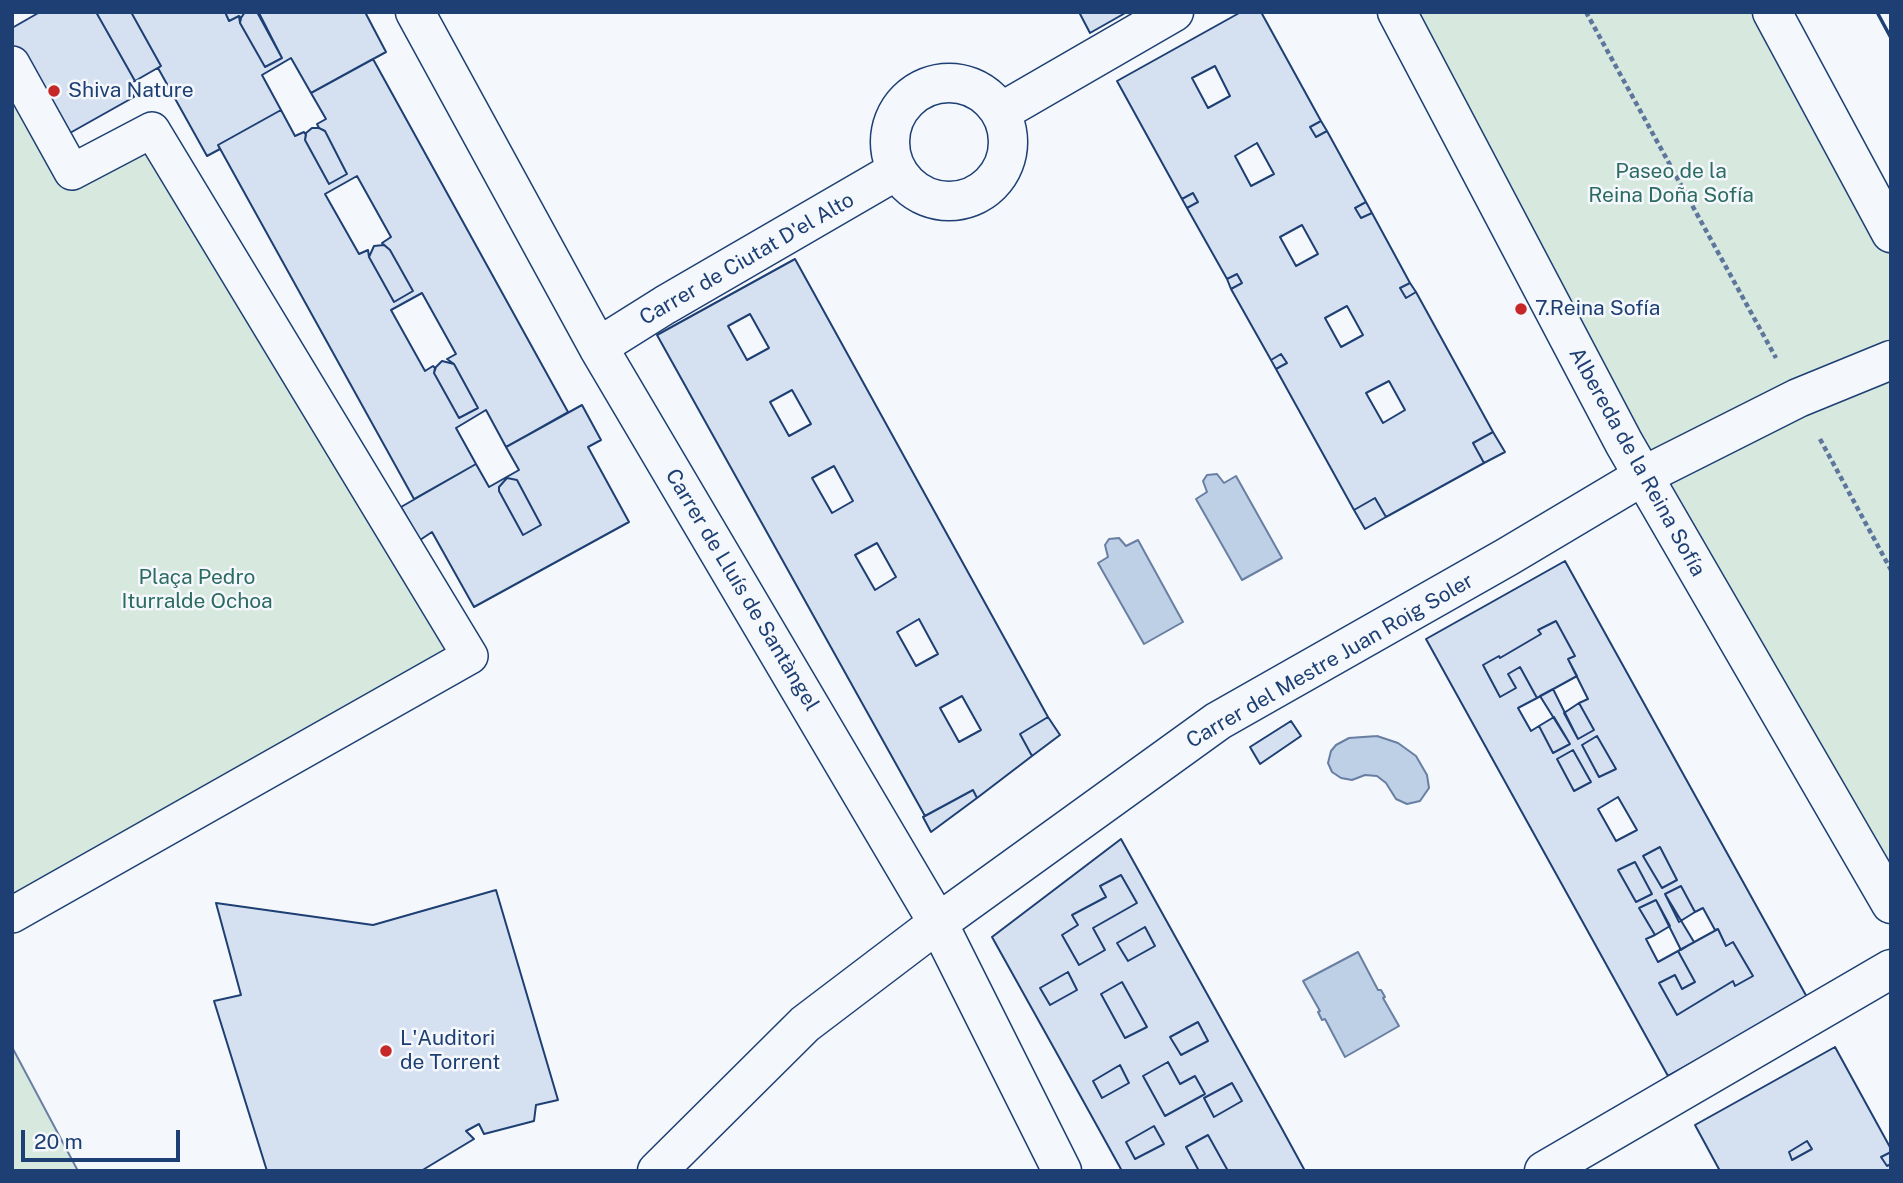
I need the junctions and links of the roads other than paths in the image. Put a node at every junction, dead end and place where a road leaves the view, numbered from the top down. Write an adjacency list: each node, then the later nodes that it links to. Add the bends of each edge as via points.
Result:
1 (415, 12): 9 (street, Carrer de Lluís de Santàngel)
2 (1174, 12): 6 (street)
3 (1397, 12): 11 (street, Albereda de la Reina Sofía)
4 (1772, 12): 8 (street)
5 (12, 64): 13 (street, via 72,172 152,130 470,656)
6 (1001, 112): 7 (street, via 1009,142 1000,172 979,194 949,201 918,194); 7 (street, via 979,89 949,82 919,89 896,111 888,141)
7 (897, 172): 9 (street, Carrer de Ciutat D'el Alto)
8 (1891, 233)
9 (598, 347): 14 (street, Carrer de Lluís de Santàngel)
10 (1891, 360): 11 (street, Carrer del Mestre Juan Roig Soler, via 1798,398)
11 (1643, 476): 12 (street, Albereda de la Reina Sofía); 14 (street, Carrer del Mestre Juan Roig Soler, via 1218,721)
12 (1891, 904)
13 (12, 915)
14 (938, 923): 16 (street, Carrer del Mestre Juan Roig Soler, via 805,1024); 17 (street, Carrer de Lluís de Santàngel)
15 (1891, 969): 18 (street)
16 (657, 1171)
17 (1062, 1171)
18 (1544, 1171)

